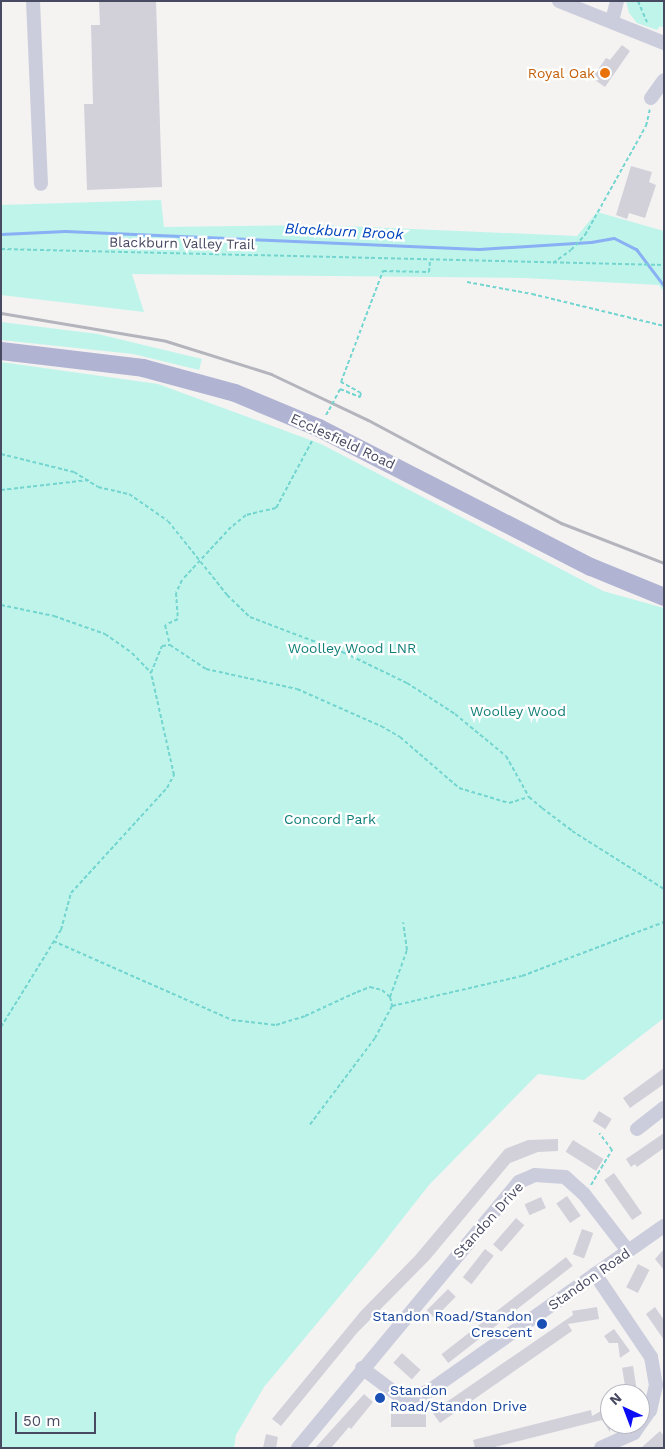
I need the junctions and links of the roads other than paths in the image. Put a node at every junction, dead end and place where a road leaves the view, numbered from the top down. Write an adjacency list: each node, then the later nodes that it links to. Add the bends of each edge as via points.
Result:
1 (33, 1): 8 (street)
2 (560, 1): 4 (street)
3 (617, 1): 4 (street)
4 (612, 21): 5 (street)
5 (659, 41)
6 (664, 80): 7 (street)
7 (651, 98)
8 (41, 184)
9 (1, 351): 10 (main road, Ecclesfield Road, via 143,368 235,393 319,428 592,567)
10 (664, 597)
11 (664, 1108): 12 (street)
12 (637, 1129)
13 (664, 1226): 14 (street, Standon Road)
14 (628, 1251): 15 (street, Standon Road); 16 (street, Standon Drive, via 576,1184 555,1175 535,1175 519,1182)
15 (595, 1274): 16 (street, Standon Road, via 429,1391 416,1396 398,1395); 18 (street, via 651,1357 656,1384 650,1410 634,1433)
16 (362, 1368): 17 (street, Standon Drive)
17 (298, 1448)
18 (601, 1448)

